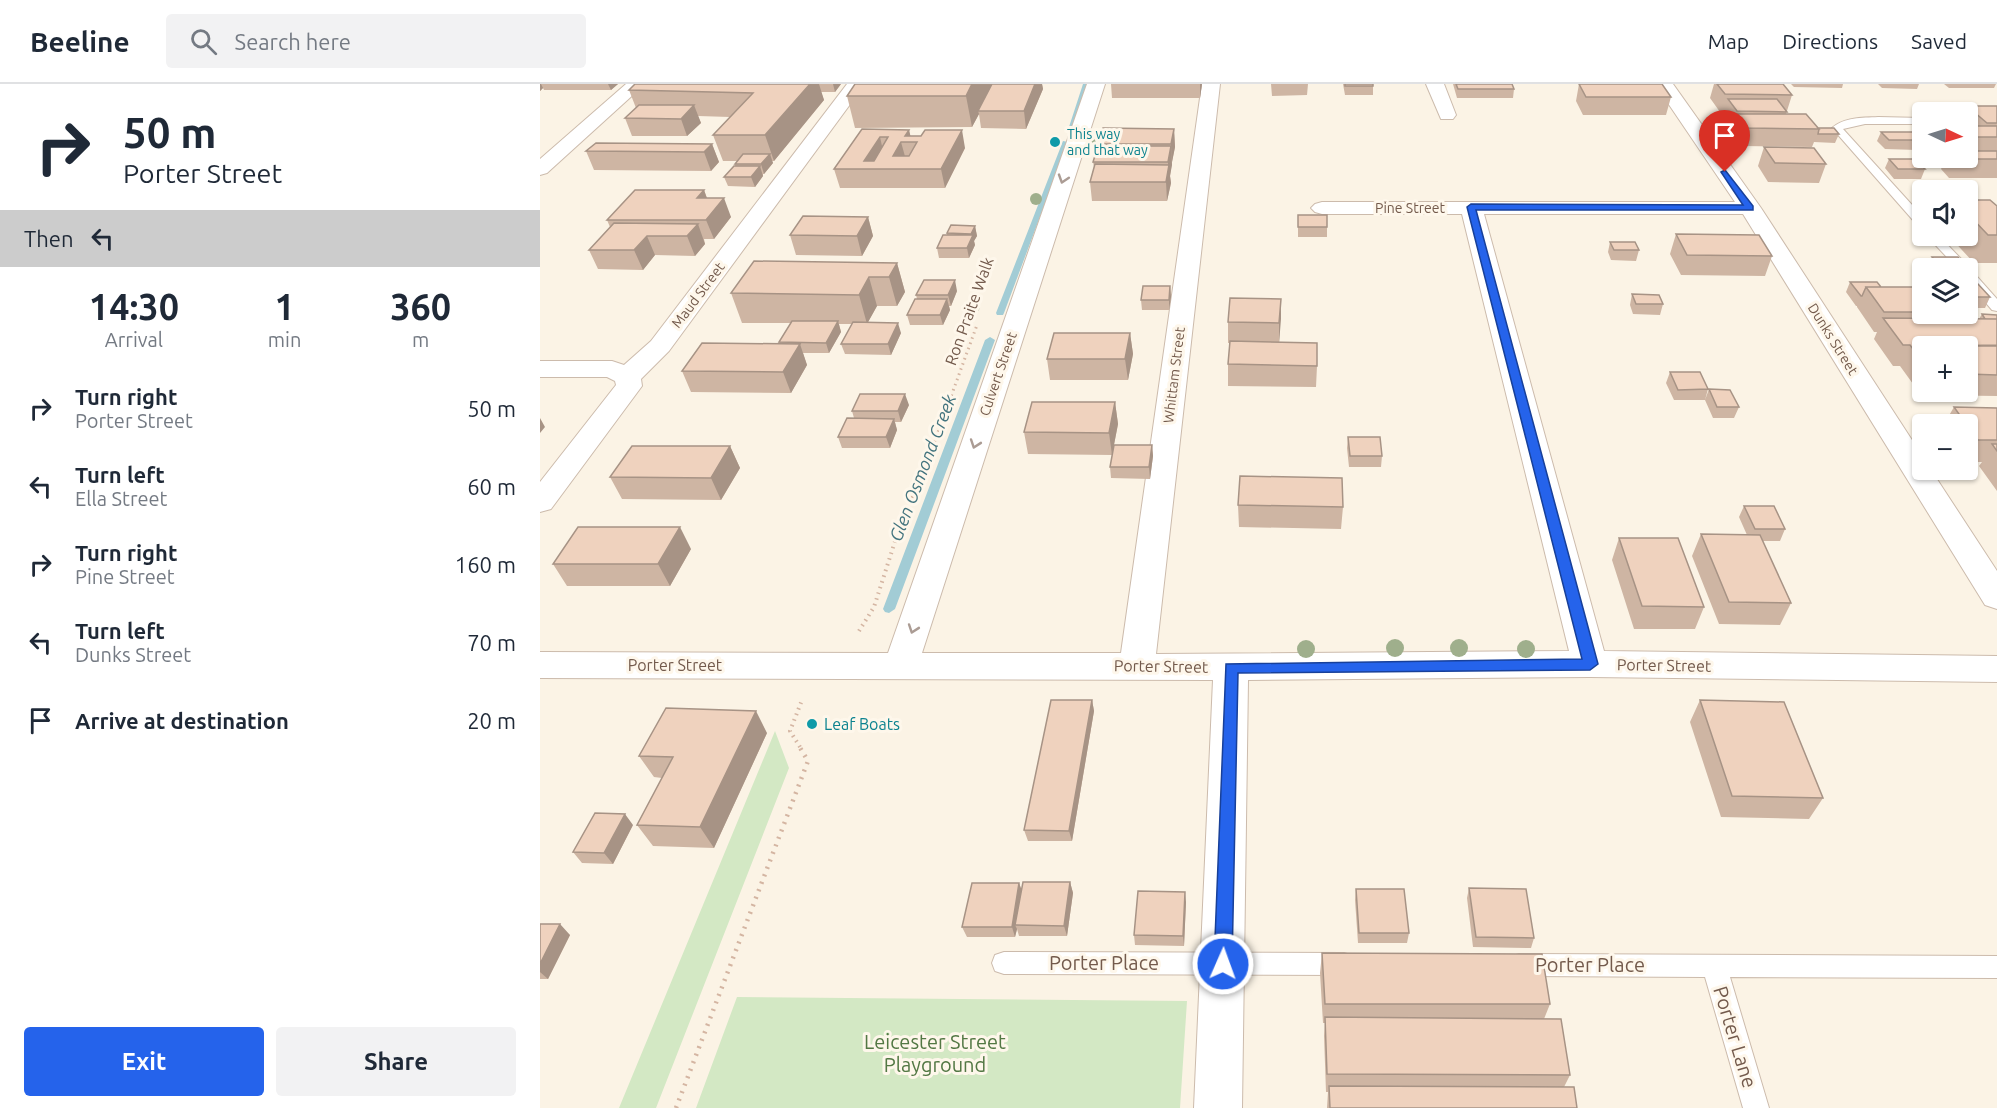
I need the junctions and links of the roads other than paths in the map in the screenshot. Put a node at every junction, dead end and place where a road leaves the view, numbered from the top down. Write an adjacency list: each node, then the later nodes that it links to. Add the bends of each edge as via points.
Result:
1 (636, 84): 9 (street)
2 (856, 84): 19 (street, Maud Street, via 660,346)
3 (1096, 84): 24 (street, Culvert Street, one-way to 24)
4 (1211, 84): 25 (street, Whittam Street)
5 (1435, 84): 7 (street)
6 (1664, 84): 12 (street, Dunks Street)
7 (1446, 115)
8 (1912, 122): 13 (lane, via 1845,123 1837,128)
9 (540, 169)
10 (1471, 207): 11 (street, Pine Street); 12 (street, Pine Street); 22 (street)
11 (1323, 208)
12 (1750, 208): 21 (street, Dunks Street)
13 (1912, 212)
14 (1942, 246): 15 (lane)
15 (1954, 258)
16 (1978, 285): 17 (lane)
17 (1997, 307)
18 (540, 369): 19 (street, via 612,369)
19 (627, 377): 20 (street, Maud Street, via 628,386)
20 (540, 502)
21 (1997, 597)
22 (1590, 664): 26 (street, Porter Street); 27 (street, Porter Street)
23 (540, 665): 24 (street, Porter Street)
24 (901, 665): 25 (street, Porter Street)
25 (1137, 666): 26 (street, Porter Street)
26 (1231, 668): 29 (street)
27 (1993, 676)
28 (1004, 963): 29 (lane, Porter Place)
29 (1223, 964): 30 (lane, Porter Place); 34 (street)
30 (1370, 964)
31 (1501, 965): 32 (lane, Porter Place)
32 (1714, 966): 33 (lane, Porter Place); 35 (lane, Porter Lane)
33 (1997, 967)
34 (1218, 1108)
35 (1756, 1108)

